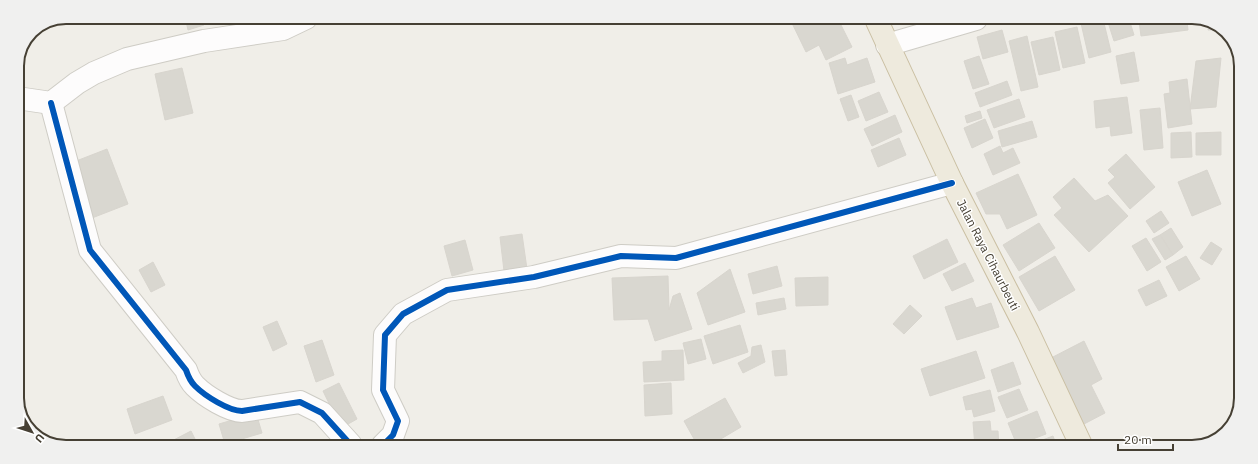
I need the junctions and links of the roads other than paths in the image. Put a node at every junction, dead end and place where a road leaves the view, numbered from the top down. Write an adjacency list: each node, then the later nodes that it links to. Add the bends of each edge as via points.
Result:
1 (293, 24): 6 (street, via 283,29 204,40 127,59 94,73)
2 (878, 24): 4 (highway, Jalan Raya Cihaurbeuti)
3 (959, 24): 4 (street)
4 (888, 45): 7 (highway, Jalan Raya Cihaurbeuti)
5 (24, 99): 6 (street)
6 (51, 103): 8 (street, via 90,250 186,370 194,385 236,411 300,402 322,413)
7 (952, 183): 9 (street, via 676,258 621,256 534,277 447,290 403,314 385,335 383,390 398,421 394,435); 10 (highway, Jalan Raya Cihaurbeuti, via 1028,332)
8 (346, 440)
9 (388, 440)
10 (1079, 440)

